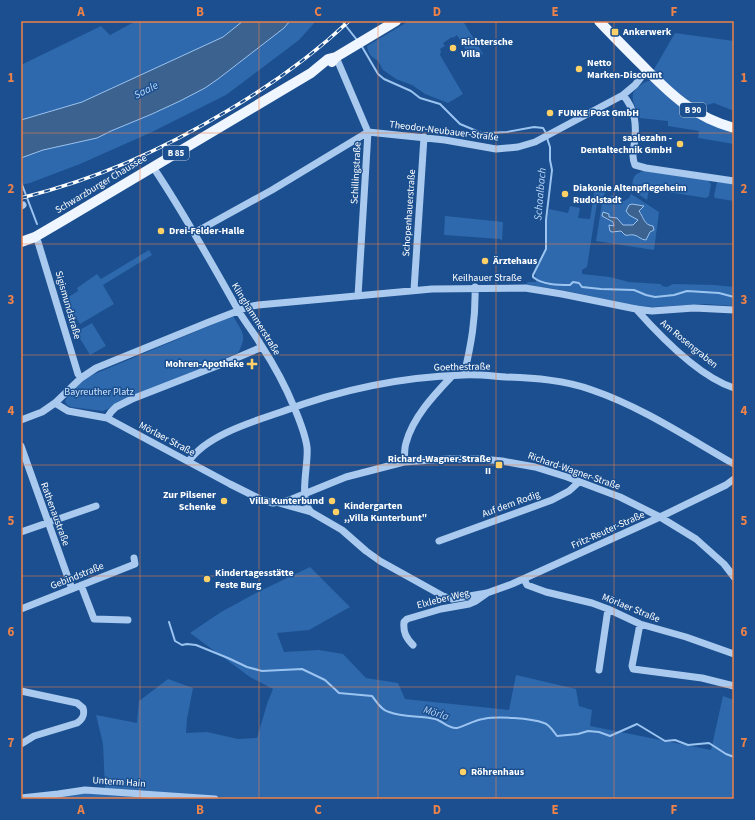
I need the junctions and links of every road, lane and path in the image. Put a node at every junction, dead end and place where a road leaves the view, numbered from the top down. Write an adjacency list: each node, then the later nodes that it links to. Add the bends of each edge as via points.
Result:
1 (396, 21): 3 (main road, Schwarzburger Chaussee / B 85)
2 (599, 21): 4 (main road, B 90)
3 (336, 57): 7 (street, Schillingstraße); 9 (main road, Schwarzburger Chaussee / B 85, via 330,64 316,69)
4 (647, 70): 5 (street, Theodor-Neubauer-Straße, via 636,85); 6 (main road, B 90, via 695,112)
5 (623, 95): 8 (street, Theodor-Neubauer-Straße, via 528,145 496,149); 10 (street, via 630,103 635,120 632,158 635,165)
6 (734, 128)
7 (368, 132): 8 (street, Theodor-Neubauer-Straße); 11 (street); 16 (street, Schillingstraße)
8 (424, 137): 15 (street, Schopenhauerstraße)
9 (153, 167): 11 (street, Klinghammerstraße); 12 (main road, Schwarzburger Chaussee / B 85)
10 (734, 181)
11 (194, 233): 19 (street, Klinghammerstraße)
12 (35, 237): 13 (main road, Schwarzburger Chaussee / B 85); 23 (street, Sigismundstraße)
13 (21, 242)
14 (475, 288): 15 (street, Keilhauer Straße); 17 (street, Keilhauer Straße, via 525,288); 21 (street, via 473,337)
15 (414, 290): 16 (street, Keilhauer Straße)
16 (358, 296): 19 (street, Keilhauer Straße, via 258,305)
17 (636, 309): 18 (street, Keilhauer Straße); 24 (street, Am Rosengraben, via 678,351 708,375)
18 (734, 310)
19 (238, 311): 20 (street, Klinghammerstraße); 23 (street, via 96,368)
20 (262, 347): 26 (street, Klinghammerstraße); 27 (street, via 132,399 116,407)
21 (464, 375): 22 (street, Goethestraße); 32 (street, Goethestraße, via 541,380 591,389 620,401)
22 (452, 376): 26 (street, Goethestraße, via 415,378 356,388); 31 (street, via 414,422 405,444)
23 (81, 378): 25 (street)
24 (734, 388)
25 (54, 403): 27 (street, Mörlaer Straße, via 64,410); 28 (street, via 42,412)
26 (294, 406): 30 (street, Goethestraße, via 211,441); 35 (street, Klinghammerstraße, via 307,446)
27 (107, 418): 30 (street, Mörlaer Straße)
28 (21, 420)
29 (21, 446): 41 (street, Rathenaustraße)
30 (189, 461): 36 (street, Mörlaer Straße)
31 (404, 462): 34 (street, Richard-Wagner-Straße, via 447,459 502,461 535,467); 35 (street, Richard-Wagner-Straße, via 346,477)
32 (734, 464)
33 (734, 479): 40 (street, Fritz-Reuter-Straße)
34 (579, 482): 40 (street, Richard-Wagner-Straße, via 620,497); 43 (street, Auf dem Rodig, via 552,500)
35 (305, 493): 37 (street, Richard-Wagner-Straße); 39 (street, via 306,505)
36 (268, 502): 37 (street, Richard-Wagner-Straße)
37 (279, 503): 39 (street)
38 (96, 506): 41 (street)
39 (311, 512): 49 (street, via 342,530 376,558 443,596 452,599)
40 (660, 517): 45 (street, Richard-Wagner-Straße, via 696,539 724,564); 46 (street, Fritz-Reuter-Straße)
41 (48, 523): 42 (street); 48 (street, Rathenaustraße)
42 (21, 532)
43 (443, 538)
44 (134, 558): 47 (street, Gebindstraße, via 135,564)
45 (734, 577)
46 (524, 579): 49 (street, Fritz-Reuter-Straße); 51 (street, Mörlaer Straße, via 527,586)
47 (81, 585): 48 (street, Gebindstraße); 52 (street, via 93,622)
48 (72, 589): 50 (street, Gebindstraße)
49 (487, 592): 54 (street, Elxleber Weg, via 469,604 407,619 404,622 404,633)
50 (21, 609)
51 (608, 609): 53 (street, Mörlaer Straße); 56 (street)
52 (128, 620)
53 (640, 624): 55 (street, Mörlaer Straße); 57 (street, via 633,669 702,678)
54 (413, 645)
55 (734, 654)
56 (599, 670)
57 (734, 686)
58 (21, 691): 59 (street, via 77,704 84,708 84,715 77,722 34,736)
59 (21, 744)
60 (21, 798): 61 (street, Unterm Hain, via 85,790)
61 (215, 799)

